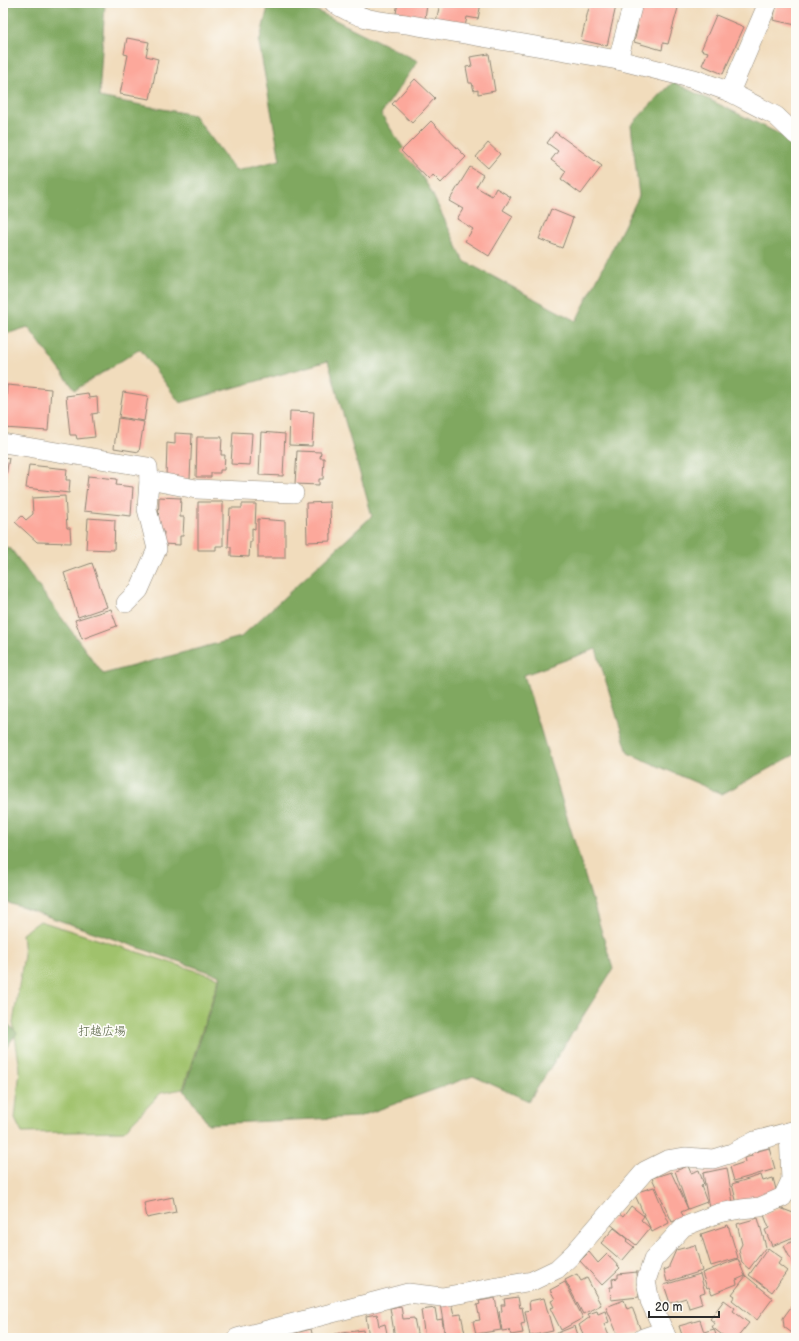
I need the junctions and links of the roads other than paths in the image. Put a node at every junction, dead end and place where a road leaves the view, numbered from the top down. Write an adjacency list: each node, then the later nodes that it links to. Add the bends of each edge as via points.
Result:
1 (334, 3): 4 (street, via 371,21)
2 (633, 3): 4 (street)
3 (768, 3): 5 (street)
4 (618, 60): 5 (street, via 694,79)
5 (730, 92): 6 (street, via 776,116)
6 (796, 135)
7 (3, 443): 8 (street, via 148,467)
8 (149, 480): 9 (street, via 196,489); 10 (street, via 147,509 156,549 139,590)
9 (294, 493)
10 (126, 603)
11 (793, 1131): 12 (street); 14 (street, via 755,1142 732,1154 713,1159 686,1157 667,1160 645,1171 574,1253 557,1269 532,1282 442,1297 408,1293)
12 (790, 1200): 13 (street, via 719,1213 684,1227 667,1243 653,1260 646,1281 650,1301)
13 (666, 1334): 15 (street)
14 (237, 1338)
15 (643, 1338)

